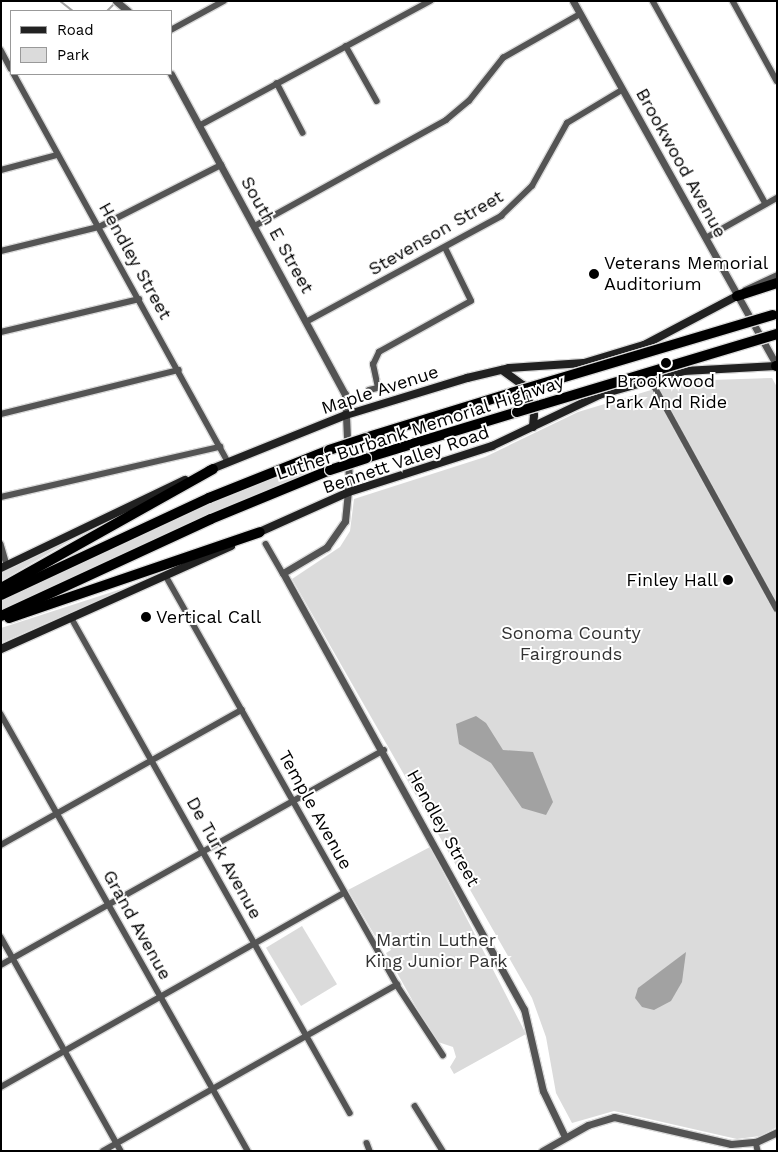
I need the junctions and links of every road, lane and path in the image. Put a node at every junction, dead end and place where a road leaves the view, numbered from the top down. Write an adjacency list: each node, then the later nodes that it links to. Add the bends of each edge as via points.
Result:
1 (224, 1): 7 (street)
2 (430, 1): 8 (street)
3 (573, 1): 6 (street, Brookwood Avenue)
4 (653, 1): 23 (street)
5 (733, 1): 13 (street)
6 (580, 14): 15 (street, Brookwood Avenue); 24 (street, via 503,58 469,101 446,120)
7 (172, 29)
8 (346, 46): 14 (street); 16 (street)
9 (1, 50): 10 (street)
10 (10, 65)
11 (15, 75): 19 (street, Hendley Street)
12 (172, 75): 17 (street, South E Street)
13 (777, 81)
14 (277, 83): 17 (street); 18 (street)
15 (622, 90): 26 (street, Brookwood Avenue); 27 (street, Stevenson Street, via 566,123 532,186 514,206)
16 (377, 101)
17 (198, 126): 20 (street, South E Street)
18 (303, 134)
19 (57, 155): 21 (street); 25 (street, Hendley Street)
20 (221, 165): 24 (street, South E Street); 25 (street)
21 (1, 170)
22 (777, 198): 23 (street)
23 (766, 204): 26 (street)
24 (255, 226): 34 (street, South E Street)
25 (99, 227): 28 (street); 32 (street, Hendley Street)
26 (706, 238): 31 (street, Brookwood Avenue)
27 (445, 248): 34 (street, Stevenson Street); 41 (street, via 471,301 379,352 372,365 378,388)
28 (1, 251)
29 (777, 275): 31 (street, Maple Avenue)
30 (777, 283): 31 (highway)
31 (737, 296): 37 (street, Brookwood Avenue); 38 (main road, Maple Avenue, via 640,346 579,364)
32 (139, 299): 35 (street); 39 (street, Hendley Street)
33 (775, 314): 57 (highway, Luther Burbank Memorial Highway, bridge, via 329,450 209,498)
34 (308, 321): 43 (street, South E Street, via 342,386)
35 (1, 332)
36 (777, 334): 59 (highway, Luther Burbank Memorial Highway, bridge, via 330,470 218,516)
37 (777, 366): 40 (main road, Bennett Valley Road, via 684,371)
38 (502, 369): 43 (main road, Maple Avenue); 44 (main road, via 524,385 534,415)
39 (179, 370): 42 (street); 45 (street, Hendley Street)
40 (651, 380): 44 (main road, Bennett Valley Road, via 584,400); 58 (street)
41 (369, 390)
42 (1, 414)
43 (346, 415): 46 (main road, Maple Avenue); 48 (street, South E Street)
44 (533, 427): 48 (main road, Bennett Valley Road, via 481,451)
45 (220, 447): 46 (street, Hendley Street); 49 (street)
46 (228, 462): 47 (main road, Maple Avenue)
47 (213, 469): 53 (main road, Maple Avenue); 56 (highway)
48 (349, 492): 50 (main road, Bennett Valley Road); 54 (street, South E Street, via 337,536 321,552)
49 (1, 497)
50 (260, 532): 55 (main road, Bennett Valley Road); 61 (highway)
51 (1, 544): 53 (street)
52 (266, 544): 54 (street, Hendley Street)
53 (4, 567)
54 (283, 573): 65 (street, Hendley Street)
55 (166, 576): 60 (main road, Bennett Valley Road); 63 (street, Temple Avenue)
56 (1, 588)
57 (1, 595)
58 (777, 609)
59 (1, 616)
60 (71, 617): 62 (main road, Bennett Valley Road); 66 (street, De Turk Avenue)
61 (1, 620)
62 (1, 649)
63 (242, 710): 66 (street); 67 (street, Temple Avenue)
64 (1, 714): 68 (street, Grand Avenue)
65 (384, 750): 67 (street); 87 (street, Hendley Street, via 524,1009 543,1091)
66 (152, 761): 68 (street); 70 (street, De Turk Avenue)
67 (292, 801): 70 (street); 71 (street, Temple Avenue)
68 (59, 812): 69 (street); 72 (street, Grand Avenue)
69 (1, 845)
70 (204, 854): 72 (street); 74 (street, De Turk Avenue)
71 (344, 893): 74 (street); 77 (street, Temple Avenue)
72 (110, 907): 75 (street); 78 (street, Grand Avenue)
73 (1, 937): 75 (street)
74 (255, 944): 78 (street); 79 (street, De Turk Avenue)
75 (13, 958): 76 (street); 80 (street)
76 (1, 965)
77 (397, 985): 79 (street); 81 (street, Temple Avenue)
78 (160, 997): 80 (street); 83 (street, Grand Avenue)
79 (307, 1036): 83 (street); 85 (street, De Turk Avenue)
80 (65, 1050): 82 (street); 89 (street)
81 (443, 1055)
82 (1, 1087)
83 (212, 1090): 89 (street); 93 (street, Grand Avenue)
84 (415, 1106): 95 (street)
85 (350, 1113)
86 (777, 1132): 88 (street)
87 (565, 1137): 88 (street, via 600,1120 620,1117 724,1144); 96 (street)
88 (756, 1142): 97 (street)
89 (117, 1143): 91 (street); 92 (street)
90 (367, 1143): 94 (street)
91 (103, 1151)
92 (121, 1151)
93 (248, 1151)
94 (370, 1151)
95 (443, 1151)
96 (542, 1151)
97 (758, 1151)

